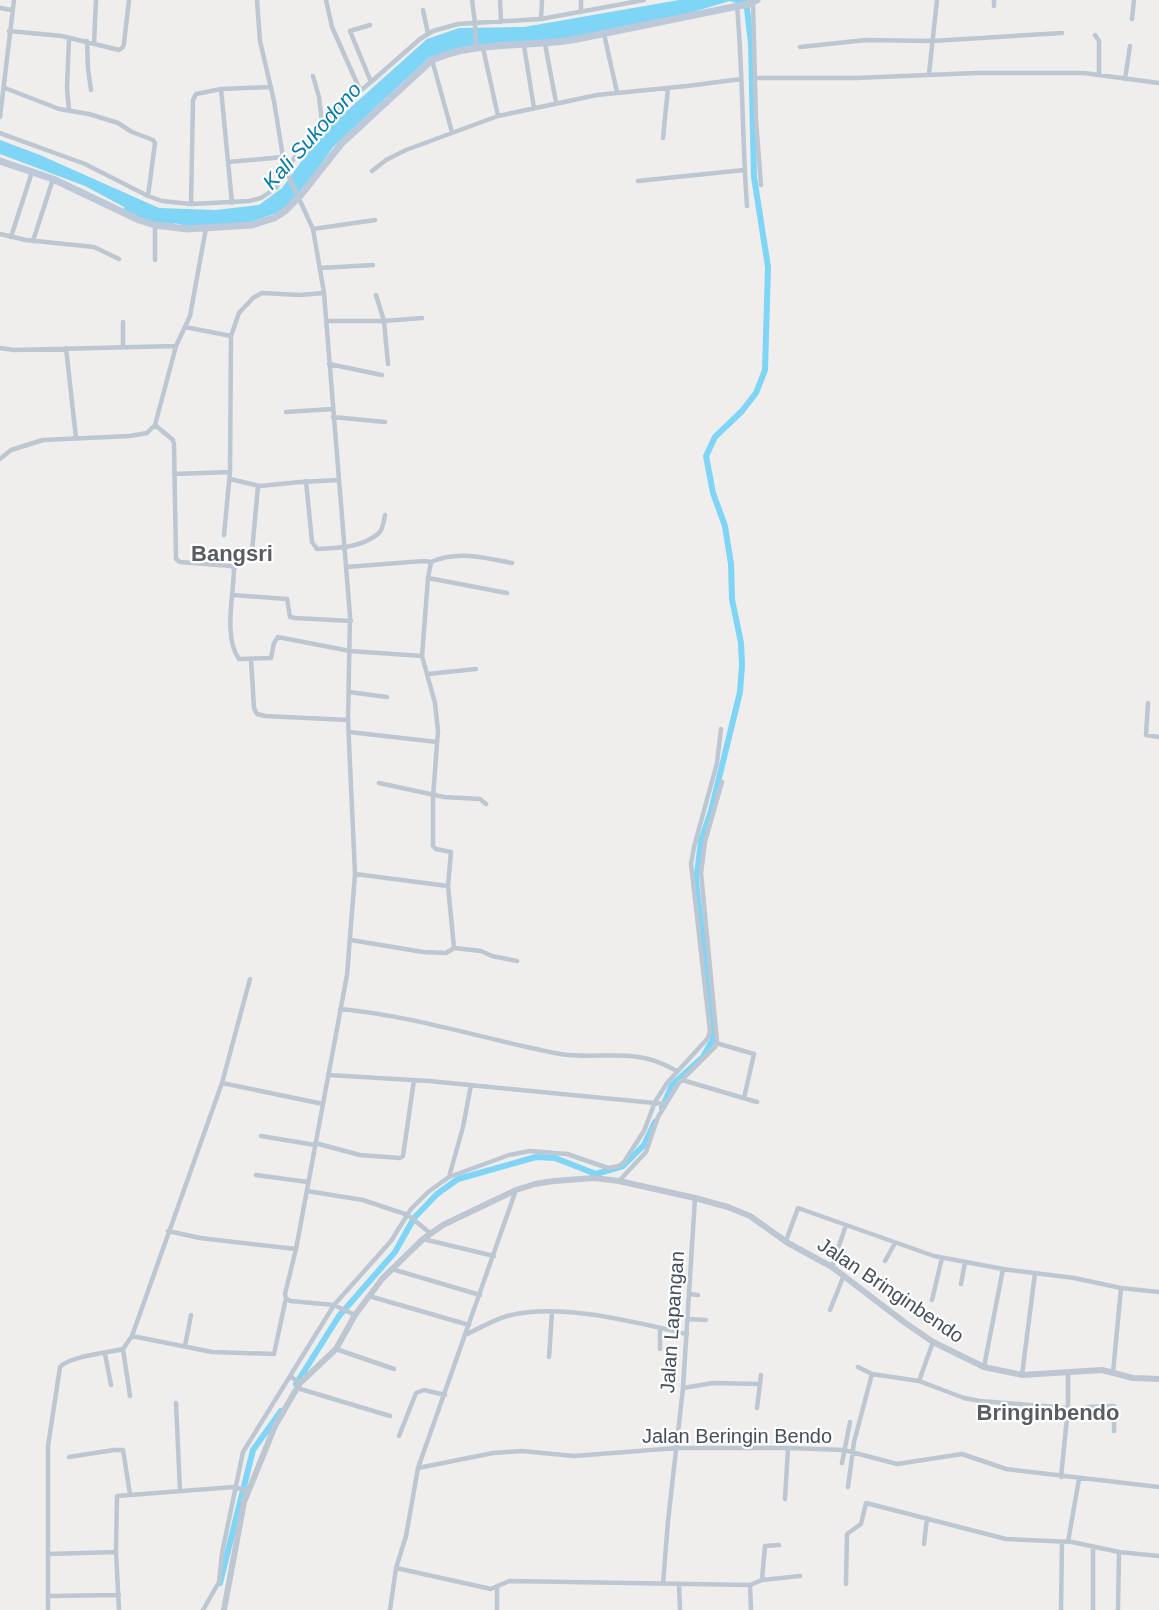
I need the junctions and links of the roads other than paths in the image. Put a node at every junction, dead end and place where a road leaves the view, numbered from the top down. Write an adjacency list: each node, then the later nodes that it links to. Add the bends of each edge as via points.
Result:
1 (14, 0): 15 (street)
2 (96, 0): 33 (street)
3 (129, 0): 33 (street, via 123,48)
4 (257, 0): 48 (street, via 260,41)
5 (326, 0): 53 (street, via 332,27)
6 (472, 0): 21 (street)
7 (500, 0): 20 (street)
8 (542, 0): 18 (street)
9 (581, 0): 17 (street)
10 (644, 0): 17 (street)
11 (938, 0): 32 (street)
12 (1134, 0): 19 (street)
13 (747, 4): 26 (main road); 43 (street); 44 (street)
14 (0, 8): 15 (street)
15 (12, 10): 23 (street)
16 (423, 10): 25 (street)
17 (581, 12): 18 (street)
18 (541, 19): 20 (street)
19 (1132, 19)
20 (501, 22): 21 (street)
21 (475, 24): 25 (street, via 445,27); 37 (street)
22 (370, 25): 46 (street, via 350,32)
23 (9, 31): 28 (street); 30 (street)
24 (1062, 33): 32 (street)
25 (428, 34): 46 (street)
26 (604, 34): 34 (main road); 54 (street)
27 (1095, 35): 42 (street, via 1099,41)
28 (69, 38): 31 (street); 57 (street)
29 (0, 40): 30 (street)
30 (8, 41): 49 (street)
31 (87, 41): 33 (street); 52 (street)
32 (932, 41): 38 (street, via 866,40); 40 (street)
33 (94, 44)
34 (545, 44): 35 (main road); 55 (street)
35 (524, 46): 37 (main road); 56 (street)
36 (1130, 46): 45 (street)
37 (478, 47): 39 (main road); 58 (street)
38 (800, 47)
39 (432, 60): 61 (street); 75 (main road, via 340,144)
40 (929, 74): 42 (street); 43 (street)
41 (313, 75): 60 (street)
42 (1099, 75): 45 (street)
43 (755, 78): 73 (street)
44 (741, 79): 51 (street); 67 (street)
45 (1125, 79): 47 (street)
46 (371, 82): 53 (street)
47 (1159, 83)
48 (271, 87): 50 (street); 64 (street)
49 (5, 88): 57 (street); 59 (street)
50 (221, 88): 66 (street); 77 (street, via 202,91 194,97)
51 (668, 88): 54 (street); 63 (street)
52 (92, 90)
53 (360, 90): 60 (street)
54 (617, 92): 55 (street)
55 (556, 102): 56 (street)
56 (534, 108): 58 (street)
57 (69, 110): 74 (street, via 118,123 153,140)
58 (498, 116): 61 (street)
59 (0, 117)
60 (321, 122): 68 (street)
61 (453, 132): 69 (street, via 406,150)
62 (0, 133): 74 (street, via 85,164)
63 (663, 138)
64 (283, 157): 66 (street); 68 (street)
65 (0, 161): 70 (main road)
66 (228, 162): 76 (street)
67 (744, 170): 72 (street); 78 (street)
68 (287, 171): 75 (street); 76 (street, via 266,195)
69 (372, 171)
70 (32, 172): 71 (main road); 84 (street)
71 (53, 179): 80 (main road); 85 (street)
72 (638, 181)
73 (761, 185)
74 (148, 196): 77 (street, via 169,203)
75 (299, 196): 81 (main road, via 280,215 267,221 243,227); 82 (street)
76 (232, 203): 77 (street)
77 (191, 204)
78 (747, 206)
79 (375, 220): 82 (street)
80 (155, 225): 81 (main road); 87 (street)
81 (206, 228): 96 (street)
82 (313, 229): 89 (street)
83 (0, 234): 84 (street)
84 (11, 237): 85 (street)
85 (33, 241): 86 (street, via 94,247)
86 (119, 259)
87 (155, 260)
88 (373, 265): 89 (street)
89 (320, 268): 90 (street)
90 (324, 293): 93 (street); 97 (street, via 262,293 239,313)
91 (376, 295): 94 (street)
92 (423, 318): 94 (street)
93 (326, 321): 94 (street); 102 (street)
94 (384, 321): 103 (street)
95 (123, 322): 99 (street)
96 (185, 327): 97 (street); 98 (street)
97 (231, 336): 112 (street)
98 (176, 346): 99 (street); 109 (street)
99 (123, 347): 101 (street)
100 (0, 348): 101 (street)
101 (66, 348): 110 (street)
102 (329, 364): 104 (street); 105 (street)
103 (388, 364)
104 (382, 375)
105 (333, 409): 106 (street); 107 (street)
106 (286, 412)
107 (333, 417): 108 (street); 115 (street)
108 (385, 422)
109 (155, 425): 110 (street, via 147,433); 113 (street, via 173,440)
110 (76, 438): 111 (street, via 24,444)
111 (0, 459)
112 (230, 472): 113 (street); 114 (street)
113 (174, 474): 124 (street, via 176,559)
114 (230, 479): 117 (street); 119 (street)
115 (339, 480): 116 (street); 120 (street)
116 (306, 482): 117 (street); 120 (street, via 314,546)
117 (258, 486): 124 (street, via 252,552)
118 (385, 515): 120 (street, via 379,533)
119 (224, 535)
120 (345, 548): 123 (street)
121 (431, 562): 122 (street, via 450,555); 123 (street); 125 (street)
122 (512, 562)
123 (346, 567): 128 (street)
124 (234, 568): 127 (street)
125 (428, 578): 126 (street); 130 (street)
126 (507, 592)
127 (233, 595): 128 (street, via 287,599 290,617); 131 (street, via 230,624 236,654 239,659)
128 (351, 621): 129 (street)
129 (350, 651): 130 (street); 131 (street, via 278,637 271,658); 134 (street)
130 (422, 656): 133 (street)
131 (251, 659): 137 (street, via 257,714)
132 (476, 669): 133 (street)
133 (428, 674): 141 (street, via 435,702)
134 (349, 692): 135 (street); 137 (street)
135 (387, 697)
136 (1148, 703): 140 (street, via 1146,735)
137 (348, 720): 139 (street)
138 (721, 729): 154 (street, via 717,763 691,864 710,1031 704,1044)
139 (350, 733): 141 (street); 146 (street)
140 (1159, 737)
141 (437, 742): 144 (street)
142 (722, 782): 153 (street, via 705,842 701,873)
143 (379, 783): 144 (street)
144 (433, 795): 145 (street, via 476,799); 147 (street, via 433,846 451,852)
145 (486, 804)
146 (355, 874): 147 (street); 148 (street)
147 (448, 886): 149 (street)
148 (351, 940): 149 (street, via 423,952 446,953); 152 (street)
149 (454, 948): 150 (street)
150 (517, 961)
151 (250, 979): 158 (street)
152 (340, 1010): 154 (street, via 426,1022 562,1054 652,1060); 155 (street)
153 (716, 1043): 157 (street); 160 (street, via 754,1054)
154 (677, 1071): 163 (street)
155 (328, 1075): 156 (street); 162 (street)
156 (414, 1080): 159 (street); 165 (street, via 400,1158 360,1155)
157 (682, 1080): 160 (street); 163 (street)
158 (222, 1083): 162 (street); 175 (street)
159 (471, 1085): 163 (street); 167 (street)
160 (744, 1098): 161 (street)
161 (757, 1102)
162 (323, 1104): 165 (street)
163 (661, 1104): 167 (street, via 624,1162 614,1168 567,1154 530,1151); 168 (street, via 646,1152)
164 (261, 1136): 165 (street)
165 (315, 1144): 169 (street)
166 (256, 1175): 169 (street)
167 (449, 1177): 173 (street, via 428,1192)
168 (619, 1181): 170 (street, Jalan Bringinbendo, via 554,1181); 172 (street, Jalan Bringinbendo)
169 (308, 1182): 171 (street)
170 (516, 1190): 176 (street, Jalan Bringinbendo); 181 (street)
171 (306, 1191): 173 (street, via 363,1200); 180 (street)
172 (695, 1198): 177 (street, Jalan Bringinbendo, via 750,1216); 190 (street, Jalan Lapangan)
173 (409, 1216): 176 (street); 201 (street)
174 (846, 1225): 177 (street, via 797,1208); 179 (street); 185 (street)
175 (168, 1231): 180 (street); 212 (street)
176 (430, 1233): 178 (street, Jalan Bringinbendo)
177 (783, 1238): 185 (street, Jalan Bringinbendo)
178 (423, 1239): 181 (street); 186 (street, Jalan Bringinbendo)
179 (895, 1243): 182 (street); 183 (street)
180 (296, 1249): 199 (street)
181 (494, 1256): 196 (street)
182 (942, 1258): 184 (street); 200 (street)
183 (885, 1261)
184 (965, 1262): 187 (street); 192 (street)
185 (832, 1267): 189 (street, Jalan Bringinbendo)
186 (392, 1269): 196 (street); 198 (street, Jalan Bringinbendo)
187 (1003, 1269): 188 (street); 221 (street)
188 (1035, 1273): 193 (street); 227 (street)
189 (844, 1275): 202 (street); 213 (street, Jalan Bringinbendo)
190 (690, 1281): 191 (street); 195 (street, Jalan Lapangan)
191 (698, 1282)
192 (960, 1284)
193 (1121, 1288): 194 (street); 224 (street)
194 (1159, 1292)
195 (689, 1294): 197 (street); 206 (street, Jalan Lapangan)
196 (480, 1295): 208 (street)
197 (698, 1295)
198 (369, 1296): 205 (street, Jalan Bringinbendo); 208 (street)
199 (286, 1298): 201 (street); 214 (street, via 274,1354 212,1352)
200 (932, 1300)
201 (336, 1306): 205 (street); 228 (street)
202 (830, 1311)
203 (552, 1312): 209 (street, via 622,1319); 211 (street, via 504,1317); 219 (street)
204 (191, 1315): 214 (street)
205 (355, 1315): 216 (street, Jalan Bringinbendo)
206 (688, 1319): 207 (street); 210 (street, Jalan Lapangan)
207 (706, 1320)
208 (469, 1325): 211 (street)
209 (660, 1328): 210 (street); 217 (street)
210 (687, 1334): 235 (street, Jalan Lapangan)
211 (465, 1335): 236 (street)
212 (132, 1336): 214 (street); 215 (street)
213 (933, 1342): 221 (street, Jalan Bringinbendo); 231 (street)
214 (185, 1346)
215 (123, 1349): 218 (street); 237 (street)
216 (336, 1349): 222 (street); 234 (street, Jalan Bringinbendo)
217 (660, 1349)
218 (105, 1354): 232 (street); 269 (street, via 60,1367 48,1446)
219 (549, 1357)
220 (858, 1367): 225 (street)
221 (984, 1367): 227 (street, Jalan Bringinbendo)
222 (394, 1369)
223 (1068, 1372): 224 (street, Jalan Bringinbendo); 227 (street, Jalan Bringinbendo); 240 (street)
224 (1113, 1373): 229 (street, Jalan Bringinbendo)
225 (872, 1374): 231 (street); 249 (street)
226 (761, 1375): 233 (street)
227 (1022, 1375)
228 (291, 1376): 230 (street); 234 (street)
229 (1159, 1379)
230 (287, 1382): 234 (street); 255 (street, via 243,1452)
231 (919, 1382): 240 (street, via 980,1401)
232 (111, 1384)
233 (760, 1384): 235 (street, via 713,1383); 239 (street)
234 (297, 1386): 242 (street); 258 (street, Jalan Bringinbendo)
235 (683, 1388): 246 (street, Jalan Lapangan)
236 (445, 1395): 245 (street, via 424,1390 416,1393); 252 (street)
237 (130, 1396)
238 (176, 1403): 259 (street)
239 (757, 1408)
240 (1068, 1408): 241 (street)
241 (1068, 1415): 244 (street, via 1088,1407 1114,1406); 253 (street)
242 (390, 1416)
243 (850, 1422): 248 (street)
244 (1114, 1431)
245 (399, 1436)
246 (678, 1448): 247 (street, Jalan Beringin Bendo); 252 (street, Jalan Beringin Bendo, via 574,1456 522,1451 493,1453); 275 (street, Jalan Lapangan)
247 (788, 1448): 248 (street, Jalan Beringin Bendo); 261 (street)
248 (844, 1450): 249 (street, Jalan Beringin Bendo); 251 (street)
249 (852, 1451): 253 (street, Jalan Beringin Bendo, via 897,1464 962,1454 1006,1469); 256 (street)
250 (69, 1457): 260 (street, via 123,1450)
251 (842, 1463)
252 (418, 1468): 272 (street)
253 (1061, 1477): 254 (street, Jalan Beringin Bendo)
254 (1079, 1479): 257 (street, Jalan Beringin Bendo); 263 (street)
255 (235, 1487): 258 (street); 259 (street); 271 (street)
256 (848, 1487)
257 (1159, 1487)
258 (247, 1490): 271 (street, Jalan Bringinbendo)
259 (180, 1491): 260 (street)
260 (130, 1494): 267 (street, via 117,1496)
261 (785, 1499)
262 (927, 1518): 263 (street, via 1006,1539); 264 (street); 276 (street, via 865,1504 861,1524 847,1534)
263 (1065, 1542): 266 (street); 290 (street)
264 (924, 1544)
265 (778, 1545): 274 (street, via 764,1547)
266 (1093, 1547): 268 (street); 291 (street)
267 (116, 1552): 269 (street); 280 (street)
268 (1119, 1552): 270 (street); 292 (street)
269 (48, 1554): 281 (street)
270 (1159, 1556)
271 (226, 1563): 284 (street); 285 (street, Jalan Bringinbendo)
272 (396, 1568): 279 (street, via 491,1589); 286 (street)
273 (800, 1576): 274 (street)
274 (762, 1580): 278 (street)
275 (663, 1584): 277 (street); 279 (street, via 508,1581)
276 (846, 1584)
277 (679, 1585): 278 (street); 288 (street)
278 (750, 1585): 289 (street)
279 (498, 1586): 287 (street)
280 (119, 1595): 281 (street); 283 (street)
281 (48, 1596): 282 (street)
282 (48, 1610)
283 (119, 1610)
284 (203, 1610)
285 (224, 1610)
286 (390, 1610)
287 (496, 1610)
288 (680, 1610)
289 (751, 1610)
290 (1061, 1610)
291 (1093, 1610)
292 (1118, 1610)

